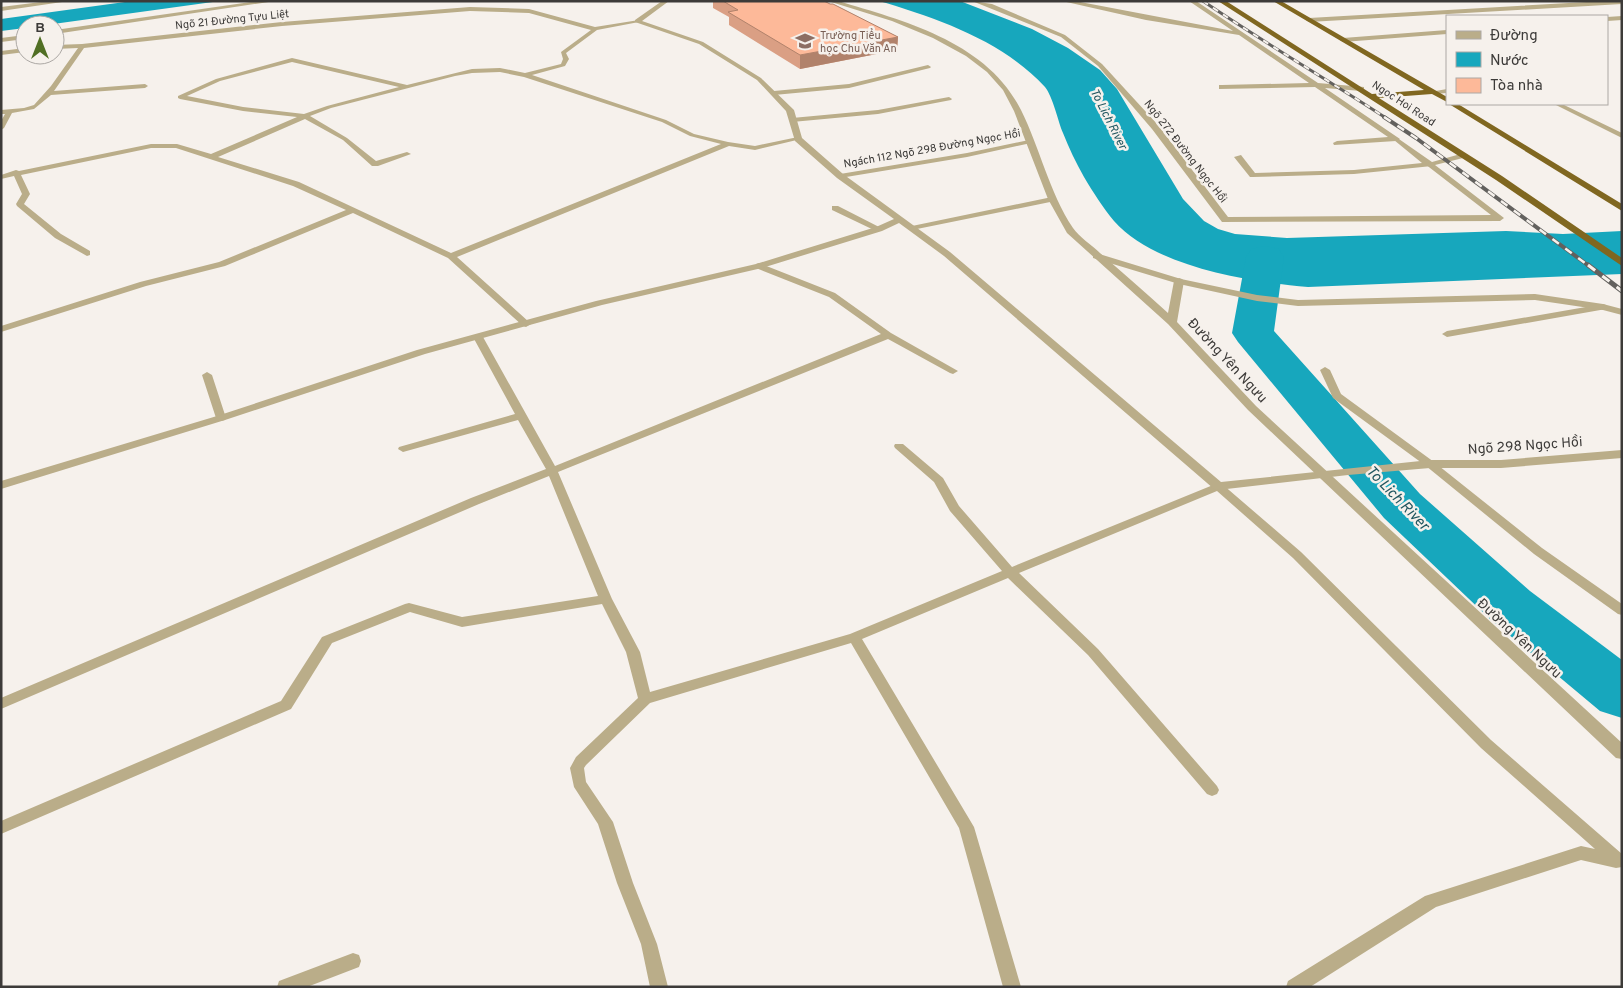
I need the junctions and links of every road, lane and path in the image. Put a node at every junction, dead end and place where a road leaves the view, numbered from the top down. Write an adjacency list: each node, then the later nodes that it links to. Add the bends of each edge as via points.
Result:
1 (66, 1): 11 (street)
2 (272, 1): 17 (street)
3 (666, 1): 15 (street, Ngõ 21 Đường Tựu Liệt)
4 (831, 1): 51 (street, Đường Yên Ngưu, via 894,20 968,55 1006,89)
5 (975, 1): 58 (street, Ngõ 272 Đường Ngọc Hồi, via 1063,36 1100,65 1155,126 1225,220 1500,218)
6 (1065, 1): 19 (street)
7 (1192, 1): 19 (street)
8 (1221, 1): 33 (highway, Ngoc Hoi Road)
9 (1276, 1): 14 (highway, Ngoc Hoi Road)
10 (1622, 2): 14 (street)
11 (1, 10)
12 (1622, 18): 13 (street)
13 (1608, 19)
14 (1309, 20): 22 (highway, Ngoc Hoi Road)
15 (637, 21): 16 (lane, Ngõ 21 Đường Tựu Liệt); 37 (street, via 701,43 759,79)
16 (595, 29): 23 (lane, Ngõ 21 Đường Tựu Liệt, via 529,12 470,9 282,24); 28 (lane, via 563,53 566,59 563,65)
17 (65, 31)
18 (1446, 32): 22 (street)
19 (1242, 35): 29 (street)
20 (15, 38): 21 (street)
21 (1, 40)
22 (1343, 40): 35 (highway, Ngoc Hoi Road)
23 (82, 46): 24 (lane, Ngõ 21 Đường Tựu Liệt); 36 (lane)
24 (65, 47)
25 (15, 51): 26 (lane)
26 (1, 53)
27 (928, 67): 37 (lane, via 849,86)
28 (525, 75): 31 (lane, via 500,70 472,71); 53 (lane, via 664,121 692,135)
29 (1316, 85): 32 (street); 33 (street); 50 (street)
30 (145, 86): 36 (lane)
31 (409, 87): 45 (lane); 45 (lane, via 292,60 218,80 180,97)
32 (1222, 87)
33 (1361, 89): 38 (highway, Ngoc Hoi Road)
34 (1446, 91): 35 (lane)
35 (1433, 92): 38 (highway); 40 (highway, Ngoc Hoi Road)
36 (47, 93): 43 (lane, via 37,105)
37 (774, 93): 46 (street, via 790,110)
38 (1372, 96): 55 (highway, Ngoc Hoi Road)
39 (949, 98): 46 (lane, via 878,112)
40 (1446, 99)
41 (1455, 105): 63 (highway, Ngoc Hoi Road)
42 (1560, 105): 48 (lane)
43 (10, 111): 44 (lane); 47 (lane)
44 (1, 112)
45 (305, 116): 54 (lane, via 345,139 375,164); 56 (lane)
46 (792, 120): 49 (street)
47 (2, 126)
48 (1622, 136)
49 (798, 139): 53 (lane, via 756,148); 61 (street)
50 (1396, 139): 52 (street); 58 (lane)
51 (1029, 142): 61 (lane, Ngách 112 Ngõ 298 Đường Ngọc Hồi, via 966,156); 62 (street, Đường Yên Ngưu)
52 (1338, 143)
53 (728, 144): 71 (lane)
54 (407, 154)
55 (1464, 155): 58 (street); 68 (highway, Ngoc Hoi Road)
56 (211, 157): 59 (lane, via 176,146 151,146); 65 (lane, via 296,184)
57 (1238, 157): 58 (lane, via 1253,175 1354,172)
58 (1429, 164)
59 (16, 172): 60 (lane); 70 (lane, via 26,194 20,204 58,236)
60 (1, 176)
61 (840, 176): 66 (street)
62 (1052, 199): 67 (lane); 72 (street, Đường Yên Ngưu, via 1070,231)
63 (1620, 206)
64 (835, 208): 69 (lane)
65 (354, 210): 71 (lane); 80 (lane, via 222,264 143,284)
66 (900, 220): 67 (street); 69 (street)
67 (912, 228): 96 (street, via 947,254)
68 (1571, 228): 73 (highway)
69 (879, 229): 74 (street)
70 (86, 253)
71 (451, 256): 79 (lane)
72 (1096, 256): 75 (street); 78 (street, Đường Yên Ngưu)
73 (1622, 263)
74 (759, 266): 79 (street, via 600,303); 82 (lane, via 832,295)
75 (1179, 281): 76 (street, via 1257,298 1298,303 1535,297); 78 (street)
76 (1603, 306): 77 (street); 81 (lane)
77 (1622, 312)
78 (1172, 322): 94 (street, Đường Yên Ngưu, via 1252,408)
79 (526, 324): 83 (street)
80 (1, 330)
81 (1448, 334)
82 (888, 335): 85 (lane); 93 (lane)
83 (478, 338): 87 (lane); 88 (street, via 421,352)
84 (1325, 370): 92 (lane, via 1337,396)
85 (953, 371)
86 (207, 375): 88 (lane)
87 (520, 416): 90 (lane); 93 (lane)
88 (221, 418): 95 (street)
89 (899, 446): 97 (lane, via 939,480 954,508)
90 (403, 449)
91 (1622, 454): 92 (street, Ngõ 298 Ngọc Hồi, via 1501,464)
92 (1430, 464): 94 (street, Ngõ 298 Ngọc Hồi); 99 (lane, via 1538,551)
93 (552, 471): 98 (lane); 102 (lane)
94 (1321, 474): 96 (street, Ngõ 298 Ngọc Hồi); 103 (street, Đường Yên Ngưu)
95 (1, 485)
96 (1218, 486): 97 (lane); 106 (lane, via 1297,556 1486,744)
97 (1011, 573): 100 (lane); 104 (lane, via 1093,652)
98 (606, 599): 101 (lane, via 633,652); 105 (lane, via 462,622 409,608 327,640 286,705)
99 (1622, 611)
100 (854, 637): 101 (lane); 110 (lane, via 966,827)
101 (645, 699): 109 (lane, via 577,768 579,783 606,822 649,944)
102 (1, 704)
103 (1622, 753)
104 (1212, 790)
105 (1, 828)
106 (1620, 863): 111 (lane, via 1581,853 1431,901)
107 (353, 961): 108 (lane)
108 (285, 987)
109 (659, 987)
110 (1012, 987)
111 (1294, 987)

